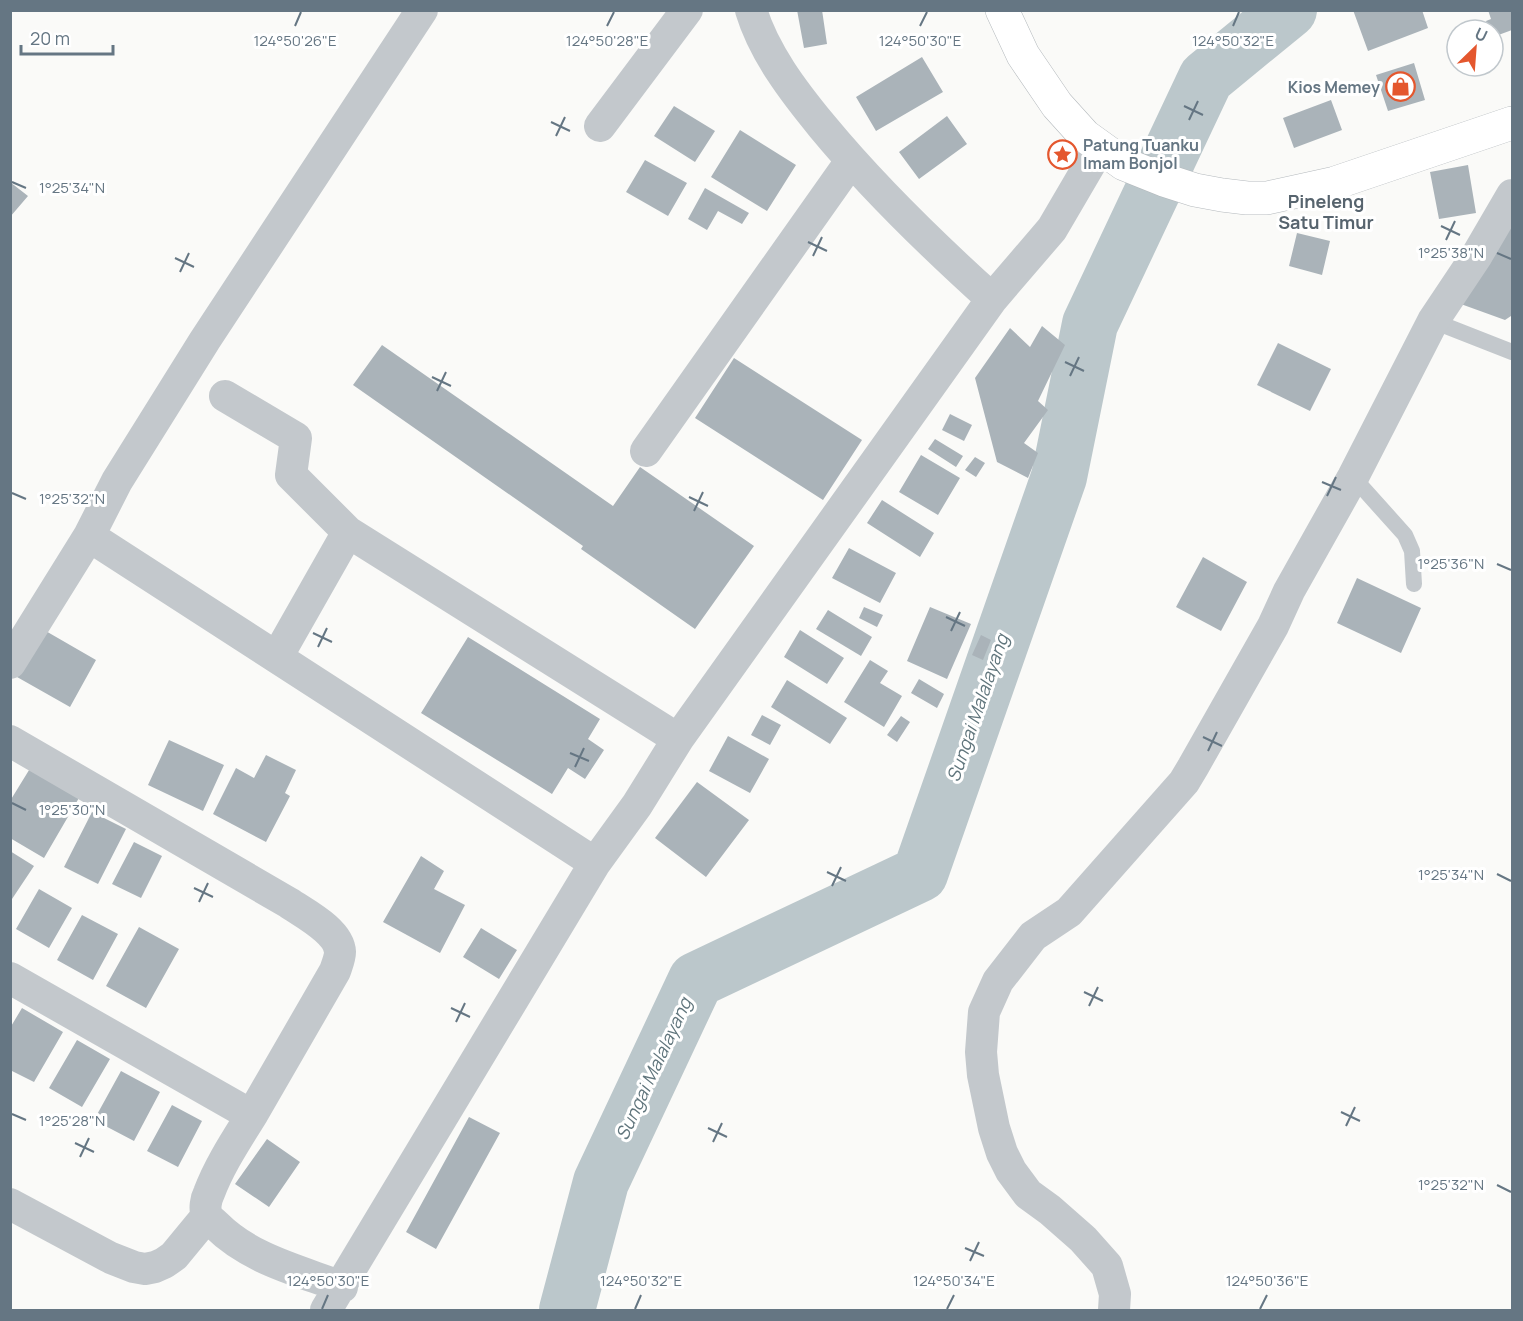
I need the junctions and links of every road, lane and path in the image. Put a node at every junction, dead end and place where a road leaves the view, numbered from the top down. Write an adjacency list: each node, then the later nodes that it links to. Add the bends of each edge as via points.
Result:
1 (422, 10): 17 (street, via 205,340 117,481)
2 (687, 10): 6 (street)
3 (751, 10): 8 (street, via 797,96)
4 (1002, 10): 7 (highway, via 1023,55 1057,105 1085,136)
5 (1512, 123): 7 (highway, via 1335,183 1267,198 1195,190)
6 (600, 126)
7 (1112, 155): 10 (street)
8 (851, 161): 10 (street); 14 (street)
9 (1512, 195): 11 (street)
10 (992, 300): 21 (street)
11 (1433, 321): 12 (lane); 15 (street)
12 (1512, 352)
13 (225, 396): 16 (street, via 296,438 291,475)
14 (646, 451)
15 (1353, 477): 18 (lane, via 1405,536 1413,557); 29 (street, via 1184,782 1069,912 1033,936 998,981 984,1012 982,1075 1002,1154 1028,1194 1083,1239 1107,1266 1115,1294)
16 (348, 532): 19 (street); 21 (street)
17 (89, 536): 19 (street); 20 (street)
18 (1414, 584)
19 (277, 657): 23 (street)
20 (10, 663)
21 (678, 740): 23 (street)
22 (10, 741): 25 (street, via 289,903 337,940 340,950 335,971)
23 (595, 862): 28 (street)
24 (10, 978): 25 (street)
25 (251, 1115): 27 (street, via 209,1192)
26 (10, 1204): 27 (street, via 111,1258 145,1269 174,1256)
27 (207, 1216): 28 (street, via 228,1237)
28 (334, 1299)
29 (1114, 1311)

